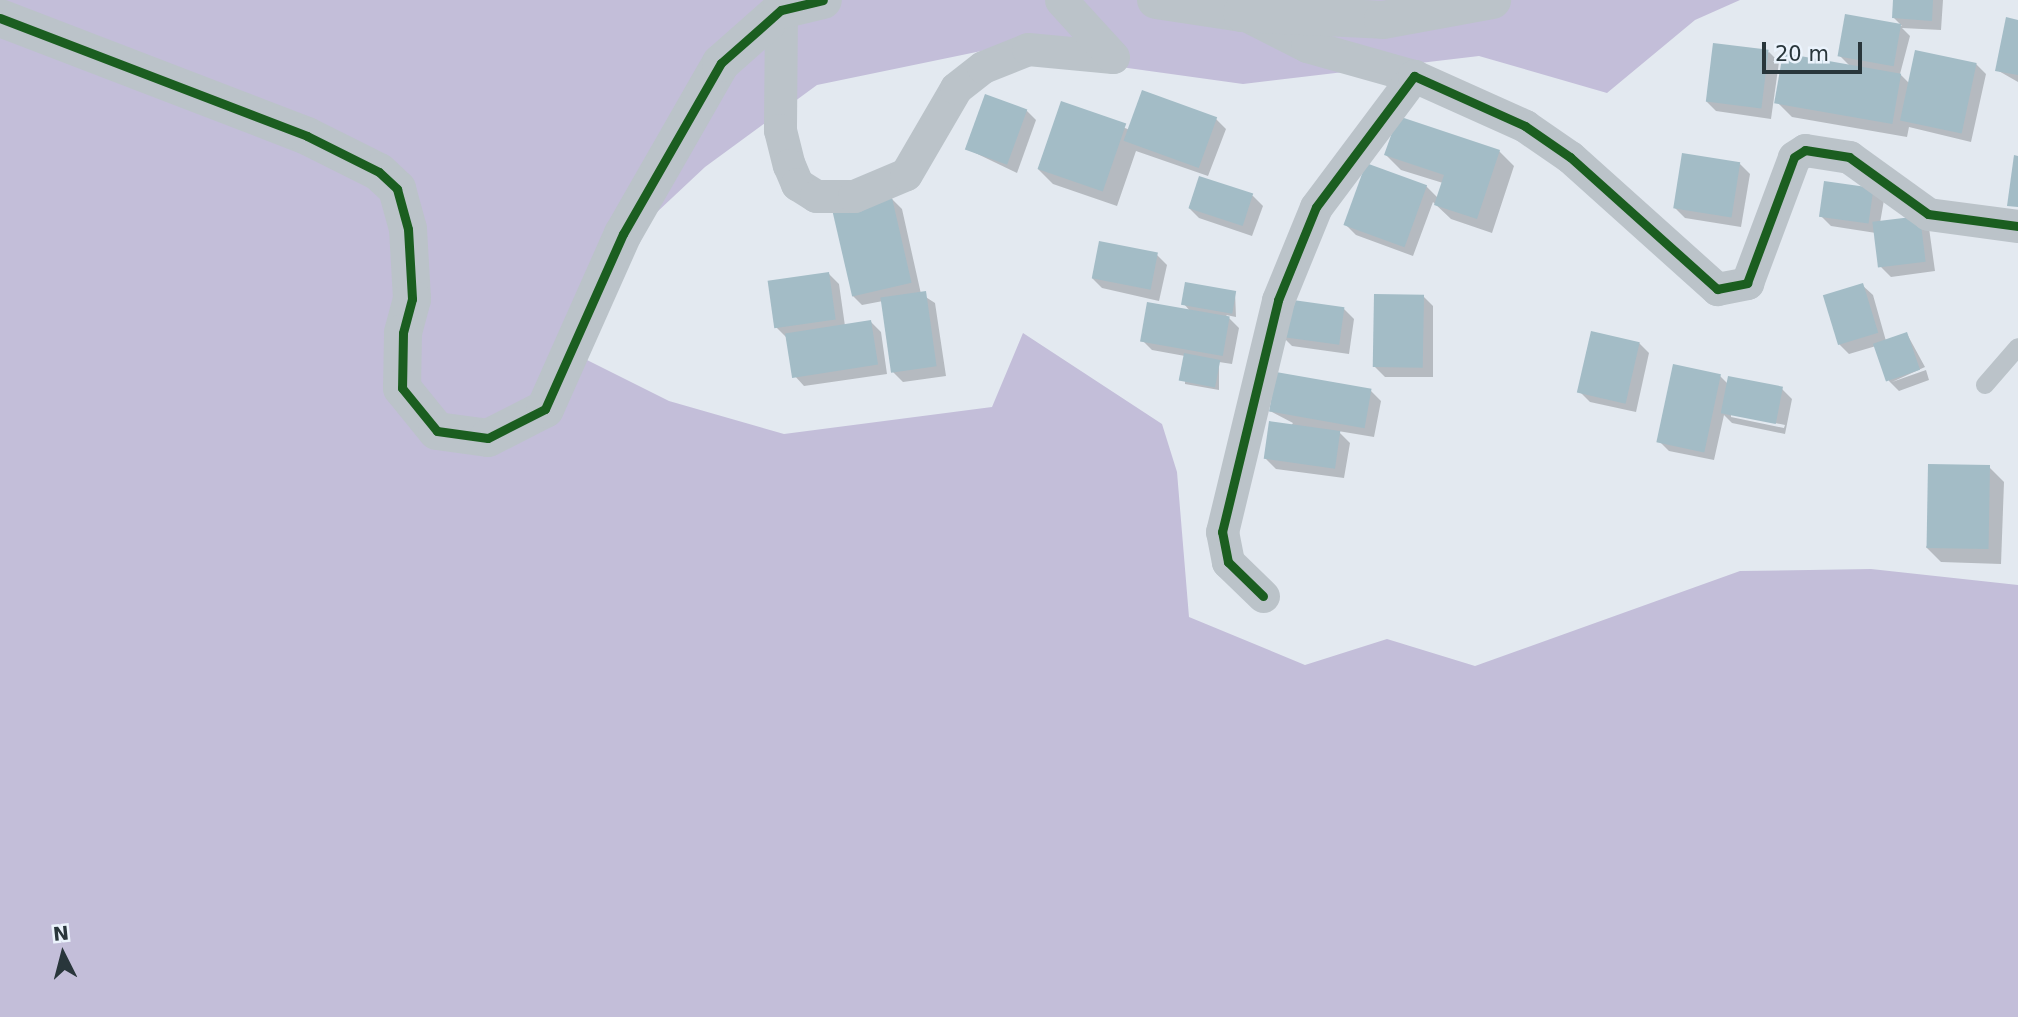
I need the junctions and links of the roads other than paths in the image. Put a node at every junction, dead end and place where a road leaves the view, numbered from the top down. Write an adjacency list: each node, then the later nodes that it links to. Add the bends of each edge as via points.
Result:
1 (823, 0): 5 (street)
2 (1062, 0): 5 (street, via 1113,57 1028,49 983,67 956,88 906,174 854,196 817,196 797,184 789,165 780,130)
3 (1156, 0): 6 (street)
4 (1492, 0): 6 (street, via 1383,20)
5 (780, 10): 7 (street, via 737,42 716,72 623,233 545,409 488,438 437,431 402,388 402,332 412,299 408,229 397,189 379,172 307,136)
6 (1242, 13): 8 (street, via 1307,46)
7 (0, 18)
8 (1414, 76): 9 (street, via 1478,101 1559,149 1626,201 1717,289 1746,283 1794,157 1805,150 1849,158 1928,214); 12 (street, via 1316,207 1278,300 1222,532 1228,562)
9 (2018, 226)
10 (2018, 347): 11 (lane)
11 (1985, 385)
12 (1263, 596)

